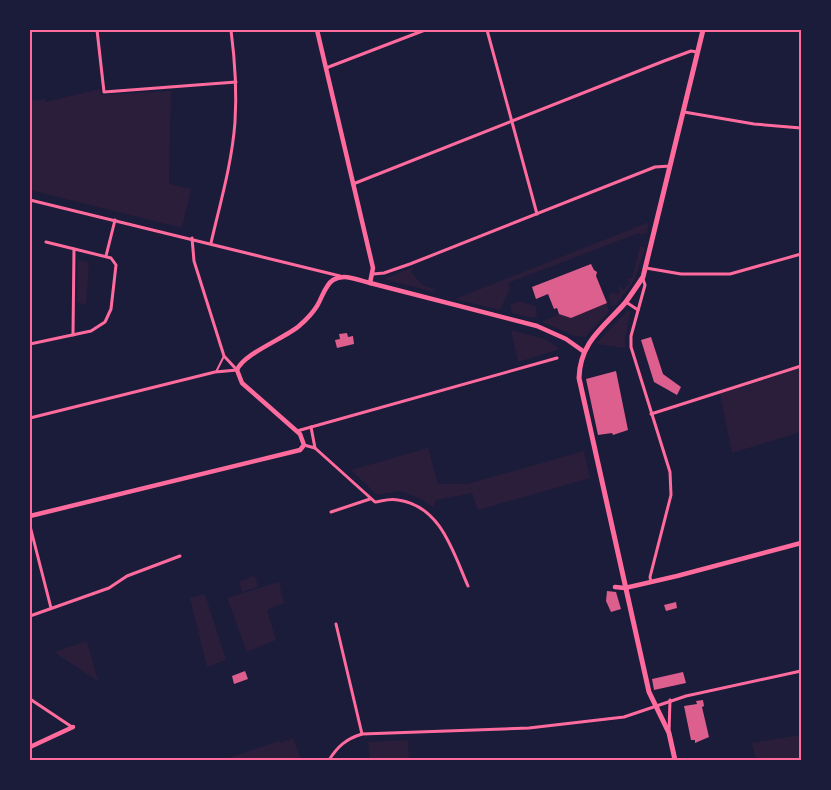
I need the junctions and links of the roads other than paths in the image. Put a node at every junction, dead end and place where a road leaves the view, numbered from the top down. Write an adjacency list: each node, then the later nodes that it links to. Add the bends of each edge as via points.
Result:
1 (97, 30): 9 (street, via 104,92)
2 (231, 30): 9 (street)
3 (317, 30): 8 (street)
4 (425, 30): 8 (street)
5 (487, 30): 11 (street)
6 (703, 30): 7 (main road)
7 (697, 52): 10 (main road); 11 (street, via 691,51)
8 (326, 68): 14 (street)
9 (236, 82): 20 (street, via 232,145)
10 (683, 112): 12 (street); 13 (main road)
11 (512, 120): 14 (street); 16 (street)
12 (801, 128)
13 (670, 166): 16 (street, via 655,167); 24 (main road)
14 (353, 184): 25 (street)
15 (30, 200): 17 (street)
16 (537, 214): 25 (street, via 384,273)
17 (115, 220): 18 (street); 23 (street)
18 (192, 238): 20 (street); 34 (street, via 194,261)
19 (46, 242): 21 (street)
20 (211, 244): 26 (street)
21 (74, 249): 23 (street); 31 (street)
22 (801, 254): 24 (street, via 730,274 680,274)
23 (106, 256): 31 (street, via 112,258 116,265 110,316 98,328)
24 (646, 268): 27 (main road)
25 (373, 274): 28 (street)
26 (344, 277): 28 (street); 37 (street, via 330,282 318,306 304,322 242,362)
27 (643, 277): 29 (main road); 30 (street, via 645,285)
28 (370, 283): 33 (street, via 537,326)
29 (626, 301): 30 (street); 33 (main road, via 588,342)
30 (638, 310): 39 (street, via 631,346)
31 (74, 335): 32 (street)
32 (30, 344)
33 (583, 352): 54 (main road, via 579,378)
34 (224, 356): 37 (street); 38 (lane)
35 (556, 358): 41 (street)
36 (801, 366): 39 (street)
37 (237, 370): 38 (street); 42 (street, via 242,383)
38 (216, 372): 40 (street)
39 (650, 414): 51 (street, via 672,484)
40 (30, 418)
41 (311, 427): 42 (street); 44 (street)
42 (296, 431): 43 (street)
43 (304, 445): 44 (street); 47 (street, via 296,452)
44 (316, 448): 45 (street)
45 (370, 499): 46 (street); 52 (street, via 374,502 404,501 431,517 446,535)
46 (331, 512)
47 (30, 516)
48 (30, 526): 55 (street)
49 (801, 543): 51 (street)
50 (180, 556): 55 (street, via 127,576 109,588)
51 (651, 582): 54 (street)
52 (468, 586)
53 (615, 588): 54 (street)
54 (625, 588): 61 (main road, via 649,692)
55 (51, 608): 56 (street)
56 (30, 616)
57 (336, 624): 64 (street)
58 (801, 671): 60 (street)
59 (30, 699): 62 (street)
60 (670, 700): 61 (street); 63 (street)
61 (656, 706): 63 (main road); 64 (street, via 624,717 529,728)
62 (73, 727): 65 (street)
63 (669, 733): 67 (main road)
64 (362, 734): 66 (street, via 348,738)
65 (30, 747)
66 (329, 760)
67 (675, 760)

